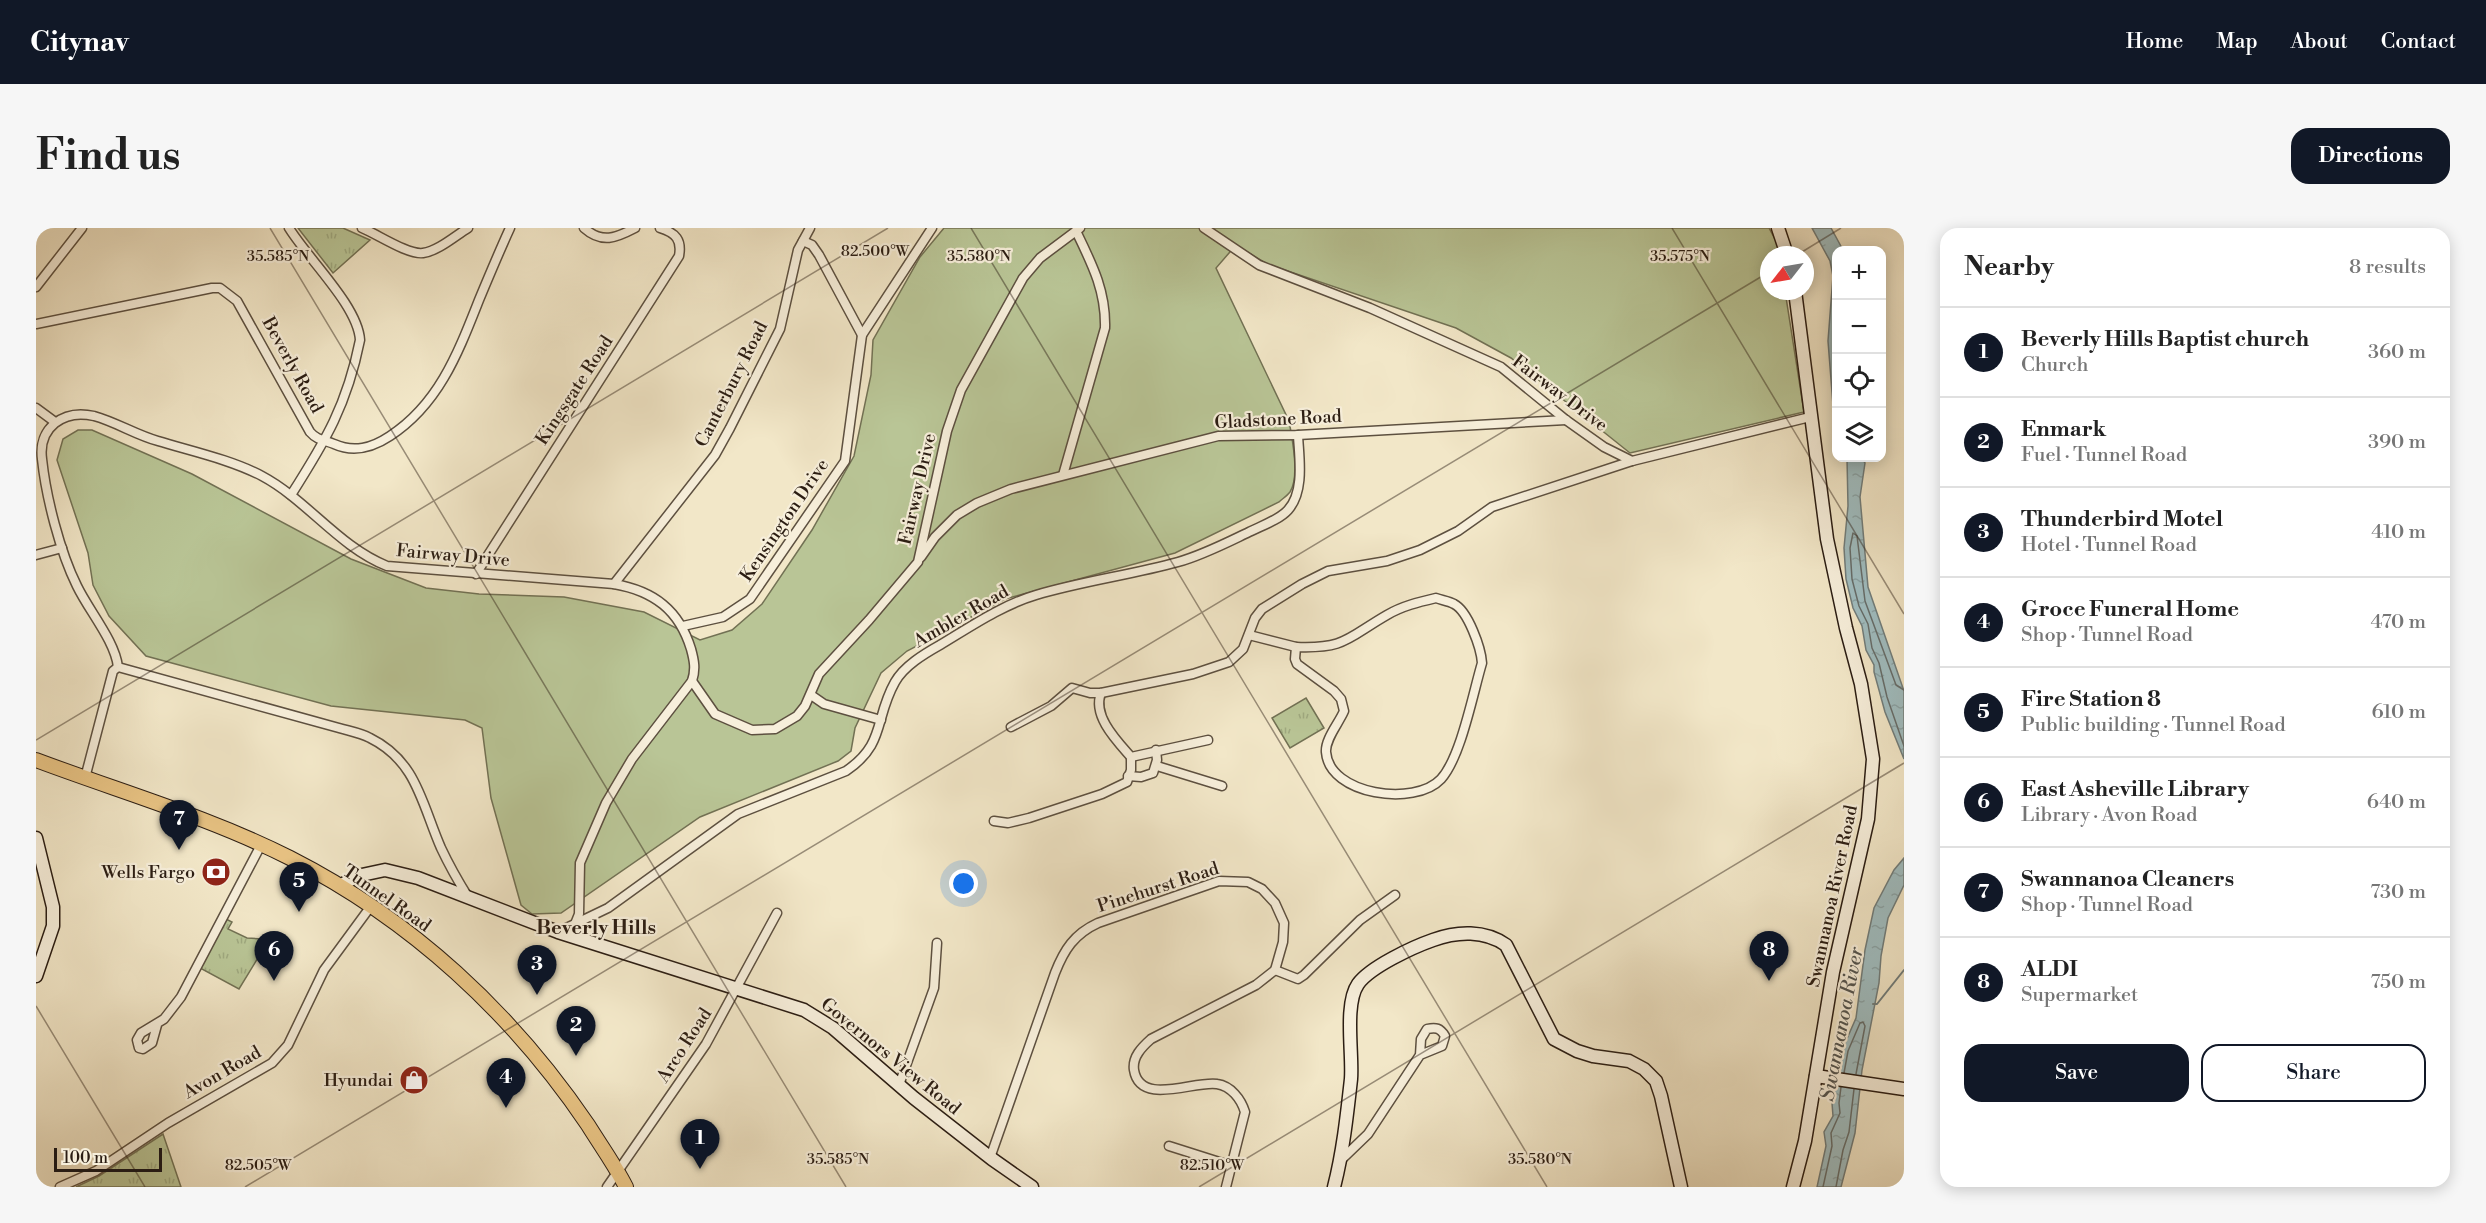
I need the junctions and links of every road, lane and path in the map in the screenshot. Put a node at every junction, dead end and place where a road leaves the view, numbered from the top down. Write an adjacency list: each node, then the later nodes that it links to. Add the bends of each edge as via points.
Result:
1 (82, 228): 16 (street)
2 (289, 228): 25 (street, via 352,313 360,331 343,405)
3 (362, 228): 4 (street, via 406,250 424,253)
4 (468, 228)
5 (510, 228): 25 (street, Beverly Road, via 464,341 434,396 408,425 361,450)
6 (585, 228): 7 (street, via 605,240)
7 (635, 228)
8 (660, 228): 32 (street, Kingsgate Road, via 677,238 681,245 679,256)
9 (810, 228): 14 (street, Canterbury Road)
10 (932, 228): 19 (street, Kensington Drive)
11 (1778, 228): 15 (street)
12 (1206, 229): 22 (street, Fairway Drive, via 1259,265 1370,308 1500,367)
13 (1078, 230): 27 (street, via 1102,292 1105,328); 31 (street, Fairway Drive, via 1040,258 1023,278 961,390 947,431)
14 (803, 241): 19 (street, via 819,255); 33 (street, Canterbury Road, via 780,329 730,428 715,455)
15 (1784, 246)
16 (36, 287)
17 (1796, 300): 21 (street, Swannanoa River Road)
18 (36, 324): 25 (street, Beverly Road, via 220,288 237,301 310,432)
19 (862, 335): 34 (street, Kensington Drive, via 845,461 750,599 723,617)
20 (36, 408): 23 (street)
21 (1810, 417): 26 (street); 67 (street, Swannanoa River Road, via 1832,568 1861,684 1873,759 1868,819 1833,972)
22 (1566, 420): 24 (street, Gladstone Road); 26 (street, Fairway Drive)
23 (55, 422): 28 (street, Fairway Drive, via 95,416 148,438 260,474); 29 (street, via 41,447)
24 (1298, 435): 27 (street, Gladstone Road, via 1218,436); 41 (street, Ambler Road, via 1298,493 1288,510 1179,561 1012,604 908,666 896,680)
25 (326, 441): 28 (street)
26 (1632, 461): 35 (street, via 1492,507 1458,531 1420,550 1387,561 1328,571 1262,609)
27 (1063, 476): 31 (street, Gladstone Road, via 1011,489 966,508 935,537)
28 (291, 495): 32 (street, Fairway Drive, via 375,561 415,570)
29 (62, 548): 30 (street); 37 (street, via 79,590 113,649)
30 (36, 555)
31 (918, 562): 40 (street, Fairway Drive, via 819,674)
32 (476, 574): 33 (street, Fairway Drive)
33 (614, 584): 34 (street, Fairway Drive, via 630,587 660,602)
34 (683, 626): 38 (street, Fairway Drive, via 694,658)
35 (1249, 635): 36 (street); 39 (street, via 1243,649 1219,666)
36 (1296, 647): 36 (street, via 1337,645 1404,606 1436,598 1455,604 1481,650 1482,663 1458,745 1442,778 1424,790 1379,794 1339,776 1328,762 1326,752 1344,711 1341,699 1297,664)
37 (118, 667): 49 (street, via 113,671); 56 (street, via 369,737 400,761 416,781 441,847)
38 (692, 681): 40 (street, Fairway Drive, via 715,714 752,730 781,727 797,716); 59 (street, via 632,759 606,802 580,863 579,914)
39 (1101, 693): 42 (street, via 1072,688 1051,706); 45 (street, via 1098,700 1102,716)
40 (811, 695): 41 (street, via 824,704)
41 (881, 720): 59 (street, Ambler Road, via 873,745 861,761 846,771 738,814 616,903)
42 (1011, 727)
43 (1208, 740): 44 (street)
44 (1156, 750): 45 (street); 47 (street)
45 (1131, 757): 48 (street)
46 (36, 760): 49 (main road, Tunnel Road)
47 (1156, 766): 48 (street, via 1148,776); 50 (street)
48 (1128, 776): 51 (street, via 1126,782 1102,794 1029,818 1008,823)
49 (85, 778): 53 (main road, Tunnel Road)
50 (1222, 786)
51 (994, 820)
52 (36, 838): 63 (street, via 53,907 53,926)
53 (261, 845): 54 (main road, Tunnel Road); 65 (street, via 181,997)
54 (340, 886): 56 (street, Governors View Road, via 357,876 385,870); 57 (main road, Tunnel Road)
55 (1395, 895): 62 (street, via 1360,920 1298,979)
56 (469, 897): 60 (street, Governors View Road)
57 (370, 906): 74 (main road, Tunnel Road, via 464,977 520,1036 572,1101); 75 (street, Avon Road, via 324,970 288,1045 272,1063 168,1123 96,1171)
58 (777, 913): 64 (street, Arco Road)
59 (575, 924): 60 (street, Ambler Road)
60 (558, 932): 64 (street, Governors View Road)
61 (937, 943): 68 (street, via 934,988)
62 (1275, 970): 71 (street, Pinehurst Road, via 1284,923 1275,903 1262,889 1248,882 1219,881 1085,929 1063,953); 73 (street, via 1257,985 1151,1039 1141,1048 1134,1064 1135,1076 1158,1091 1218,1084 1242,1100 1245,1112)
63 (36, 976)
64 (738, 988): 68 (street, Governors View Road, via 819,1018); 74 (street, Arco Road, via 706,1044)
65 (157, 1025)
66 (1420, 1055): 72 (street, via 1368,1134)
67 (1816, 1076): 69 (street); 82 (street, Swannanoa River Road, via 1806,1141)
68 (899, 1085): 71 (street, Governors View Road)
69 (1904, 1089)
70 (1169, 1146): 73 (street)
71 (990, 1158): 78 (street, Governors View Road)
72 (1341, 1160): 80 (street); 81 (street, via 1351,1077 1351,1013 1358,984 1383,964 1428,941 1475,933 1506,945 1549,1031 1559,1042 1593,1056 1629,1061 1656,1081)
73 (1232, 1166): 79 (street)
74 (618, 1171): 76 (street, Arco Road); 77 (main road, Tunnel Road)
75 (60, 1187)
76 (607, 1187)
77 (626, 1187)
78 (1032, 1187)
79 (1226, 1187)
80 (1334, 1187)
81 (1681, 1187)
82 (1793, 1187)

